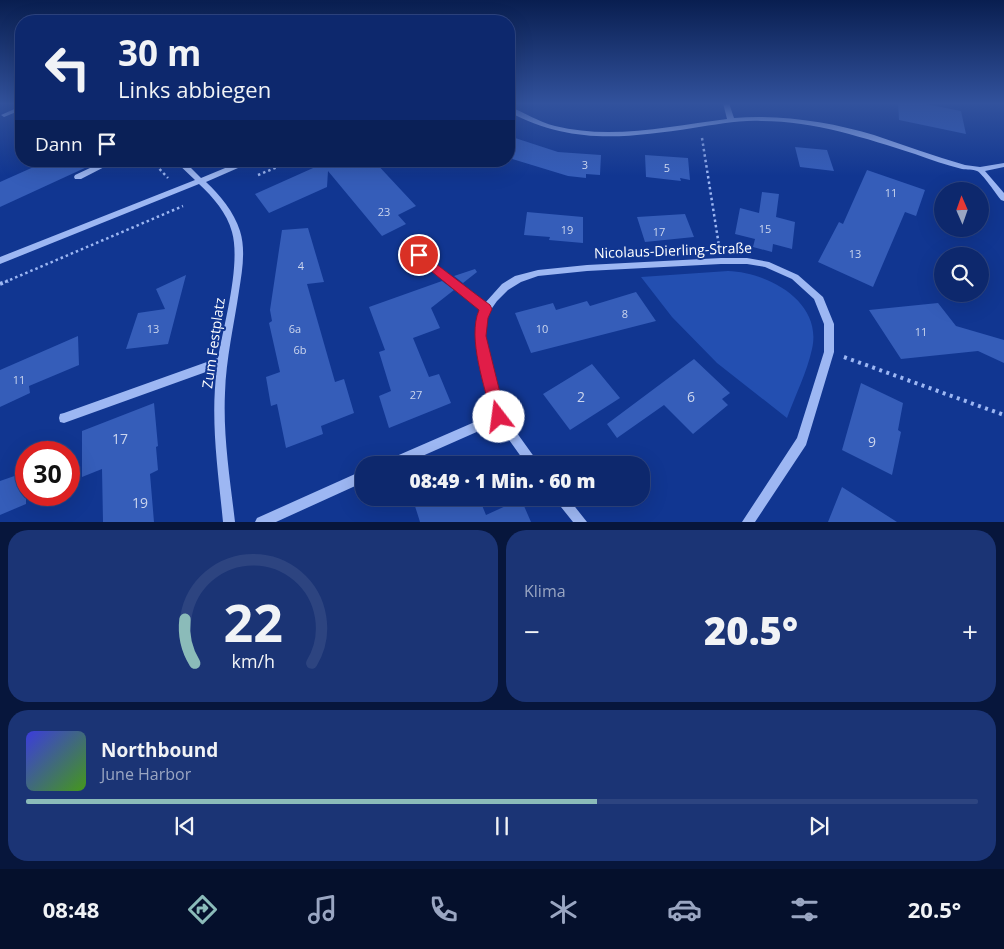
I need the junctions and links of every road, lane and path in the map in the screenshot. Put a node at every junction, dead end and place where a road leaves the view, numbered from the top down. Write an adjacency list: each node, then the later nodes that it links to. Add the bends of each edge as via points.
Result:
1 (559, 127): 2 (street, via 588,133 625,134)
2 (680, 127)
3 (700, 127): 20 (path)
4 (831, 127): 11 (street, via 943,162)
5 (1004, 165): 11 (street)
6 (99, 167): 13 (street)
7 (158, 167): 14 (path)
8 (186, 167): 15 (street, Zum Festplatz)
9 (234, 167): 15 (street)
10 (278, 167): 12 (path)
11 (980, 169): 17 (street)
12 (257, 176)
13 (78, 177)
14 (168, 178)
15 (200, 180): 16 (street, Zum Festplatz); 19 (street)
16 (213, 193): 21 (path); 24 (street, Zum Festplatz, via 236,232 238,247)
17 (1004, 198)
18 (419, 255): 22 (street)
19 (0, 261)
20 (721, 261): 22 (street, Nicolaus-Dierling-Straße, via 538,273 505,287); 23 (street, Nicolaus-Dierling-Straße, via 766,264 808,287 818,297 829,324)
21 (0, 284)
22 (486, 309): 26 (street, Nicolaus-Dierling-Straße, via 480,336)
23 (829, 352): 25 (path); 35 (street, Nicolaus-Dierling-Straße, via 802,441)
24 (223, 361): 27 (street); 32 (street, Zum Festplatz, via 219,414)
25 (1004, 415)
26 (499, 417): 28 (street); 29 (street, Nicolaus-Dierling-Straße)
27 (64, 418)
28 (410, 456)
29 (527, 456)
30 (355, 480): 33 (street)
31 (568, 506): 34 (street)
32 (229, 522)
33 (261, 522)
34 (581, 522)
35 (748, 522)

